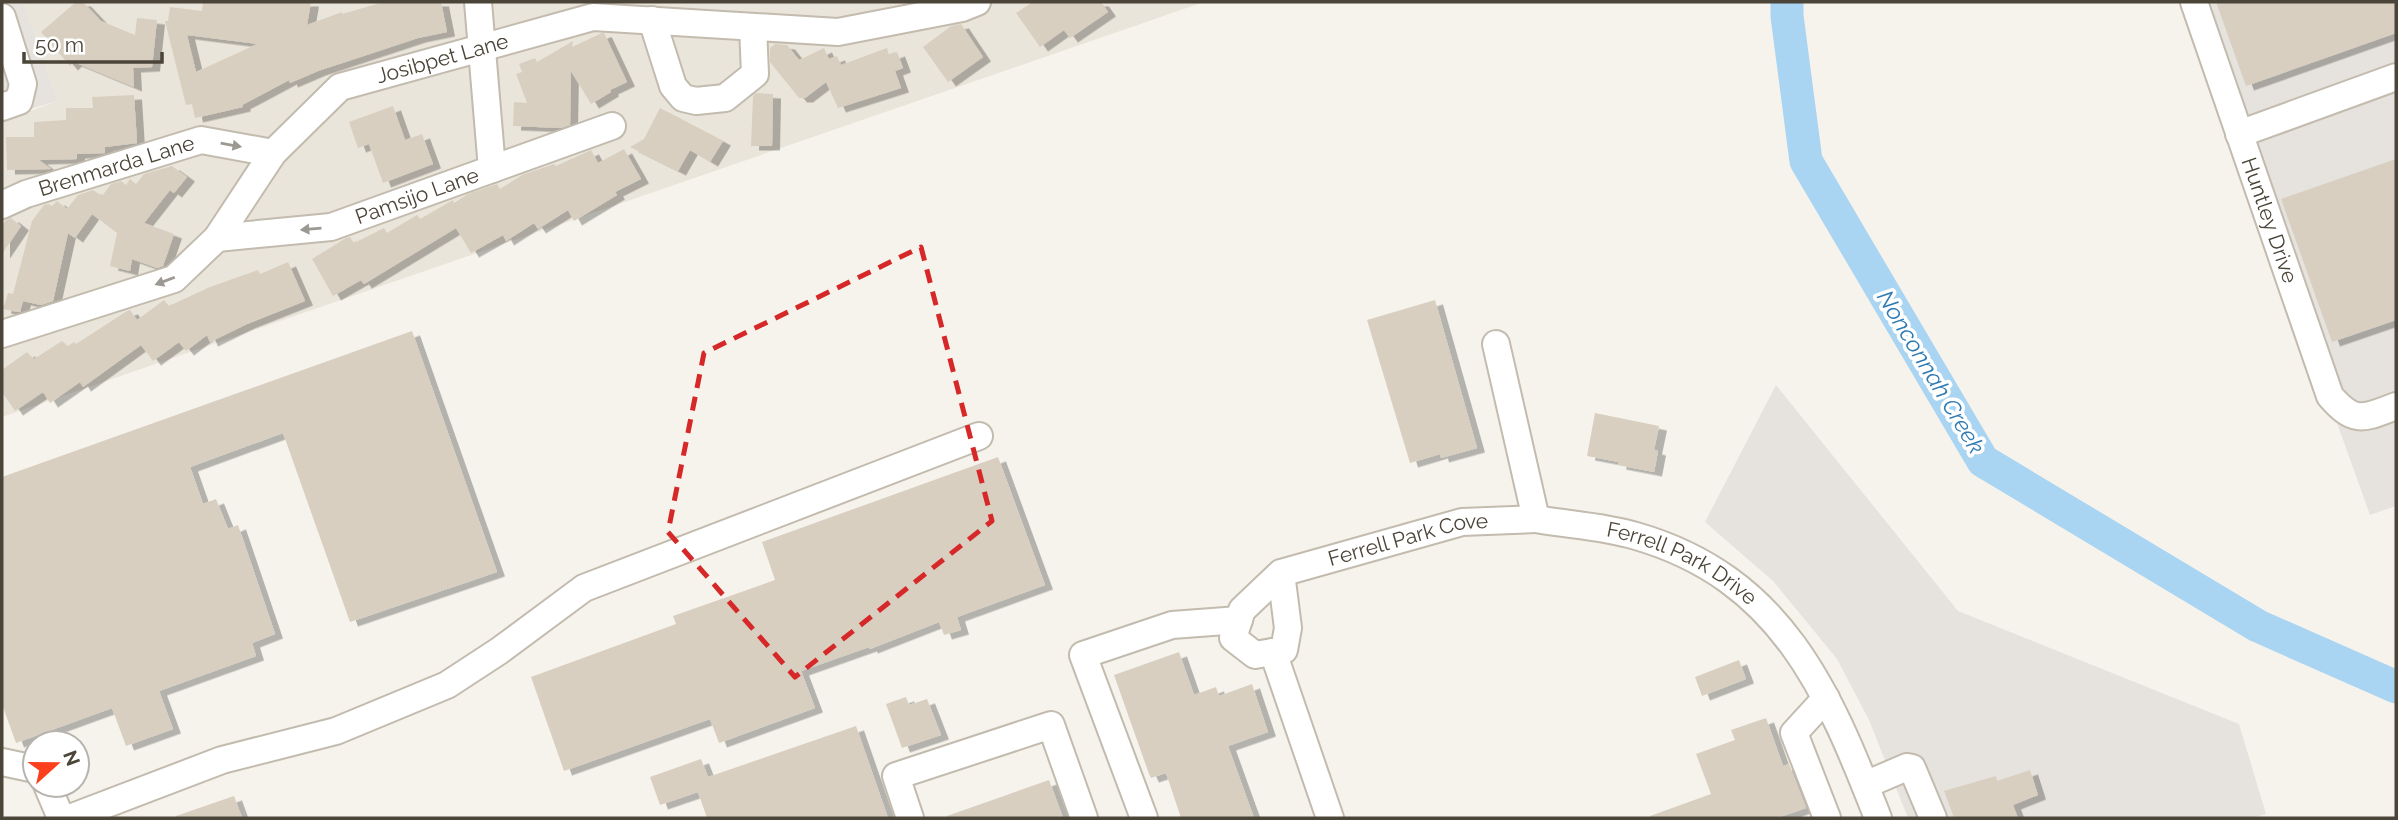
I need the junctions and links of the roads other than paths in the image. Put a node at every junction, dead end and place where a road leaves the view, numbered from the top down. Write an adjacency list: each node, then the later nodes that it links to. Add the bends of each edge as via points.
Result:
1 (478, 2): 8 (street)
2 (977, 2): 7 (street, Josibpet Lane, via 838,32)
3 (2194, 2): 12 (street, Huntley Drive)
4 (599, 9): 6 (street, Josibpet Lane); 8 (street, Josibpet Lane)
5 (2, 18): 10 (street, via 23,84 19,102)
6 (652, 20): 7 (street, Josibpet Lane); 7 (street, via 673,86 683,98 696,101 725,98 755,74)
7 (753, 27)
8 (481, 48): 13 (street, Josibpet Lane, via 340,87); 14 (street)
9 (2396, 77): 12 (street)
10 (2, 107)
11 (612, 126): 14 (street, Pamsijo Lane)
12 (2239, 134): 19 (street, Huntley Drive, via 2330,397 2345,413 2366,417)
13 (273, 153): 15 (street, Brenmarda Lane, one-way to 13, via 201,140); 16 (street, Josibpet Lane)
14 (492, 169): 16 (street, Pamsijo Lane, one-way to 16, via 331,227)
15 (2, 205)
16 (217, 238): 17 (street, Josibpet Lane, one-way to 17, via 174,279)
17 (2, 334)
18 (1496, 344): 21 (street)
19 (2396, 406)
20 (979, 436): 31 (street, via 584,588 447,685 336,730 222,761)
21 (1536, 519): 22 (street, Ferrell Park Cove, via 1462,522); 25 (street, Ferrell Park Drive, via 1636,536 1703,564 1742,590 1777,623 1810,667)
22 (1281, 573): 23 (street, via 1242,610); 24 (street, via 1288,628 1284,650)
23 (1239, 620): 24 (street, via 1233,638 1255,655); 34 (street, via 1172,625 1083,655)
24 (1273, 652): 35 (street)
25 (1826, 698): 28 (street, Ferrell Park Drive); 36 (street, via 1794,733)
26 (2, 762): 27 (street)
27 (21, 766)
28 (1865, 785): 37 (street, Ferrell Park Drive); 38 (street, via 1912,768)
29 (53, 799): 30 (street)
30 (61, 818)
31 (70, 818)
32 (910, 818): 33 (street, via 896,776 1051,725)
33 (1084, 818)
34 (1144, 818)
35 (1330, 818)
36 (1827, 818)
37 (1878, 818)
38 (1933, 818)

